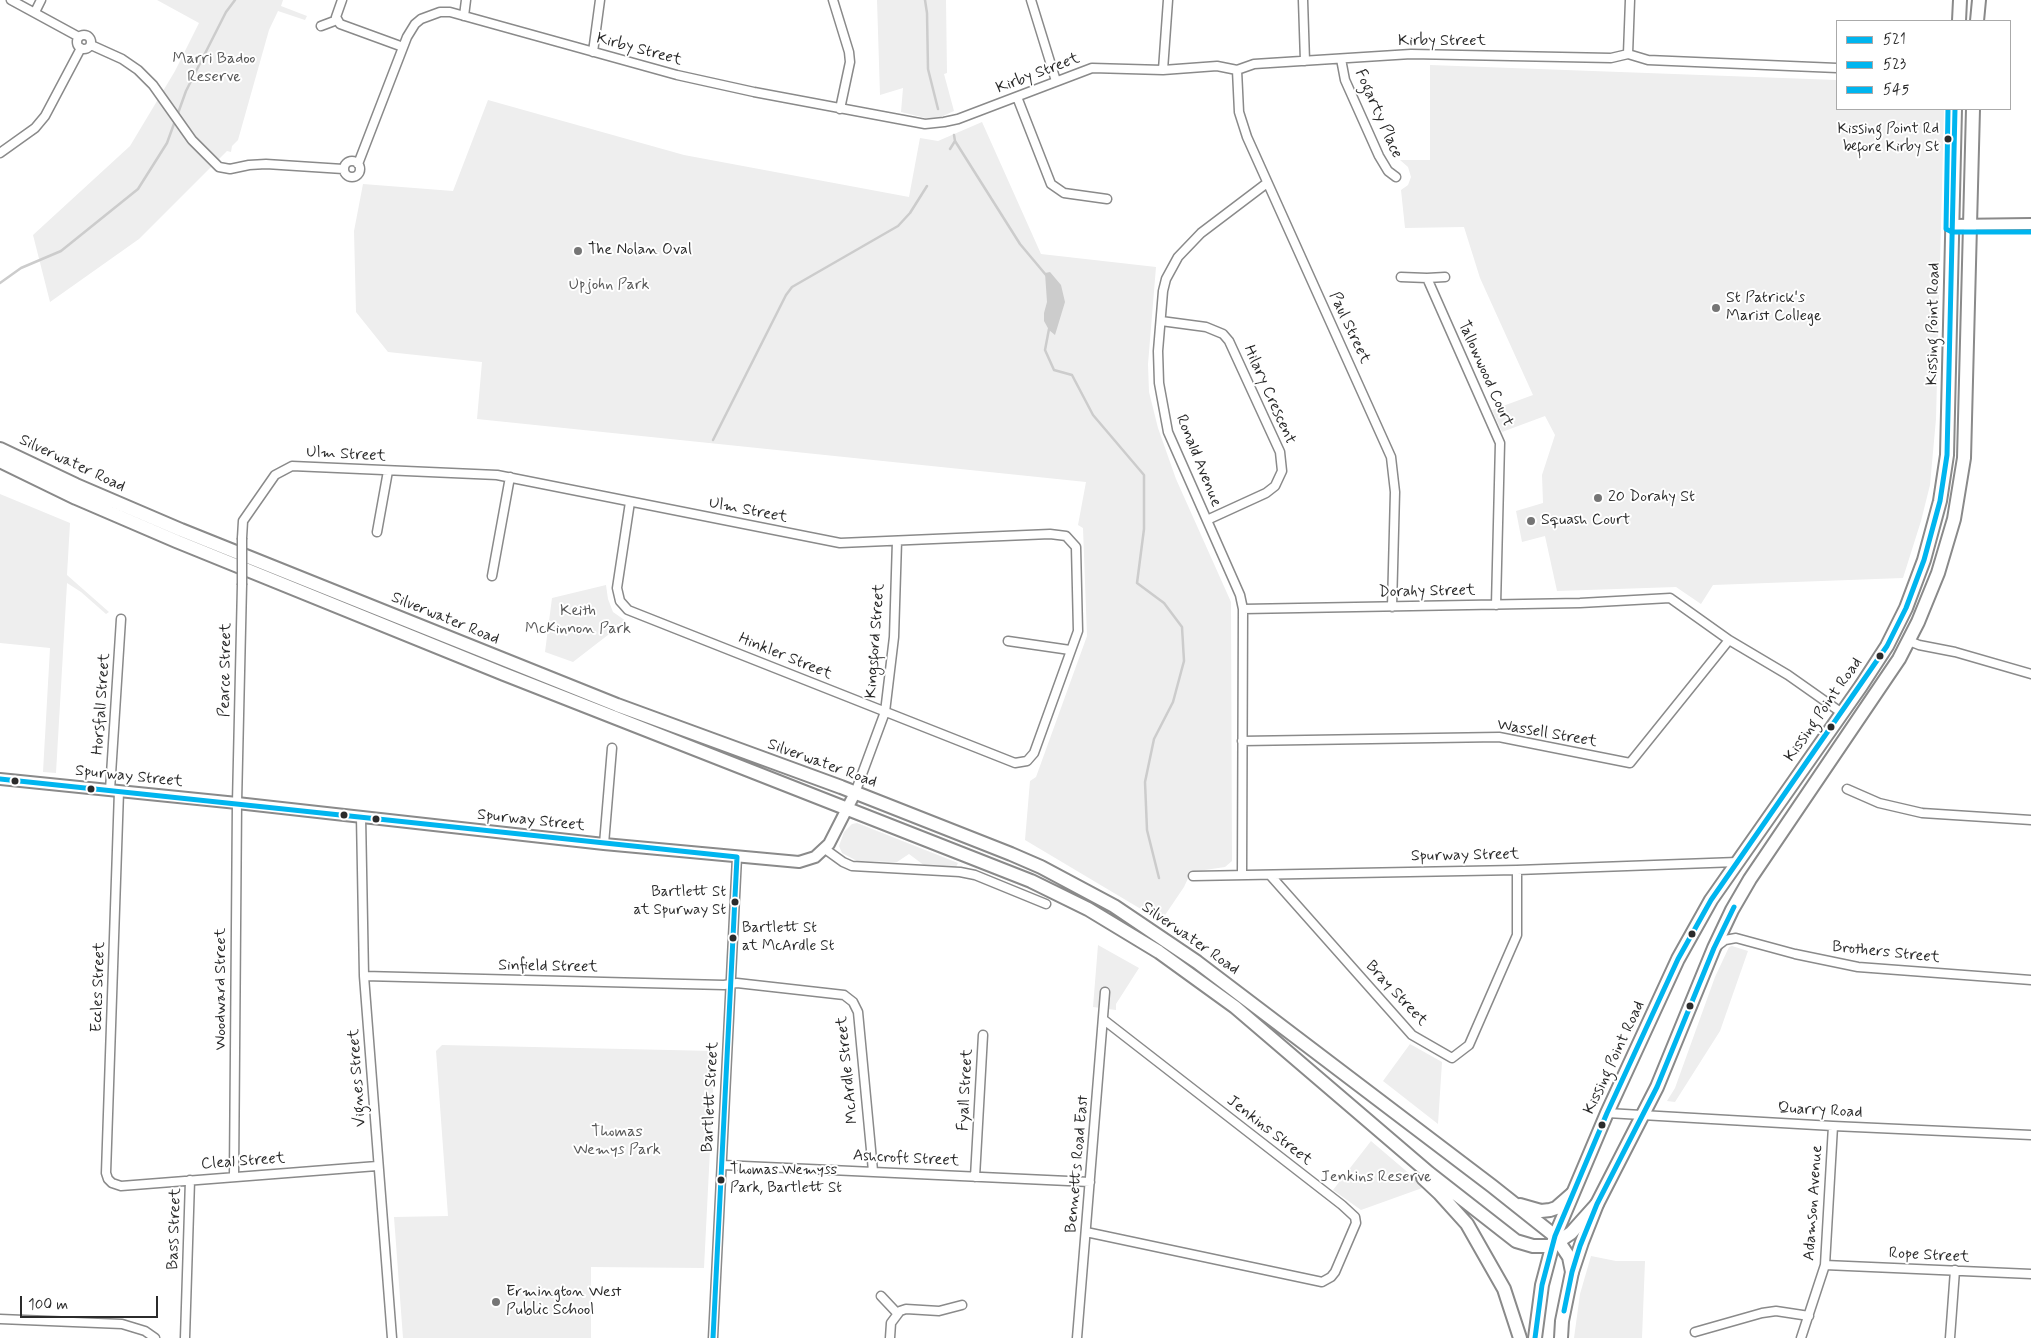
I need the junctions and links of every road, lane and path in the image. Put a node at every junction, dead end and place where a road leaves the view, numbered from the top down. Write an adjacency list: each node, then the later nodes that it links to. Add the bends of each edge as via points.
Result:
1 (11, 0): 13 (street)
2 (41, 0): 13 (street)
3 (342, 0): 15 (street)
4 (466, 0): 14 (street)
5 (600, 0): 23 (street)
6 (833, 0): 32 (street, via 850,62)
7 (1031, 0): 30 (street)
8 (1168, 0): 28 (street)
9 (1303, 0): 26 (street)
10 (1630, 0): 24 (street)
11 (1960, 0): 16 (main road)
12 (1979, 0): 17 (main road)
13 (35, 12): 19 (street)
14 (464, 16): 21 (street, Kirby Street, via 443,12 429,15 415,24); 23 (street, Kirby Street)
15 (337, 20): 18 (street); 21 (street, via 340,24)
16 (1959, 20)
17 (1977, 20)
18 (321, 26)
19 (79, 37): 20 (street, via 89,36); 22 (street)
20 (91, 45): 22 (street); 37 (street, via 131,64 153,85 192,140 224,169 266,164)
21 (403, 47): 36 (street, Kirby Street)
22 (81, 48): 35 (street, via 45,116 35,128)
23 (593, 52): 32 (street, Kirby Street, via 677,75)
24 (1628, 54): 25 (street, Kirby Street, via 1611,58 1411,54); 27 (street, Kirby Street, via 1648,60)
25 (1341, 59): 26 (street, Kirby Street); 38 (street, Fogarty Place, via 1347,86 1379,156)
26 (1305, 62): 29 (street, Kirby Street, via 1254,64)
27 (1836, 68)
28 (1163, 70): 29 (street, Kirby Street, via 1218,66); 30 (street, Kirby Street, via 1092,68)
29 (1236, 70): 39 (street, Paul Street, via 1239,112)
30 (1056, 81): 31 (street, Kirby Street)
31 (1018, 97): 32 (street, Kirby Street, via 958,119 934,124); 40 (street, via 1051,184 1064,193)
32 (840, 109)
33 (1955, 110): 42 (main road, Kissing Point Road)
34 (1974, 110): 43 (main road, Kissing Point Road)
35 (0, 153)
36 (358, 164): 37 (street, via 349,161); 37 (street, via 360,169 356,176 348,176)
37 (343, 169)
38 (1396, 177)
39 (1267, 183): 47 (street, Ronald Avenue, via 1201,233 1178,257 1166,279); 60 (street, Paul Street, via 1391,457 1395,492)
40 (1107, 199)
41 (2031, 224): 43 (street)
42 (1952, 225): 43 (street); 69 (main road, Kissing Point Road, via 1949,420 1940,501 1924,560 1906,608 1883,653)
43 (1971, 225): 65 (main road, Kissing Point Road, via 1966,428 1961,481 1938,573)
44 (1401, 277): 46 (street)
45 (1445, 277): 46 (street)
46 (1427, 278): 59 (street, Tallowwood Court, via 1500,443)
47 (1161, 321): 54 (street, Ronald Avenue, via 1159,382 1168,432); 54 (street, Hilary Crescent, via 1206,326 1223,334 1280,452 1282,472 1275,486)
48 (0, 448): 50 (main road, Silverwater Road)
49 (0, 461): 50 (main road, Silverwater Road)
50 (28, 469): 76 (main road, Silverwater Road, via 608,701); 78 (main road, Silverwater Road, via 185,544)
51 (388, 471): 52 (street, Ulm Street); 55 (street); 56 (street, Ulm Street, via 292,466 275,475 243,521)
52 (510, 477): 53 (street, Ulm Street); 58 (street)
53 (630, 502): 57 (street, Ulm Street, via 840,542); 68 (street, Hinkler Street, via 616,588 620,601 628,610)
54 (1207, 520): 61 (street, Ronald Avenue)
55 (377, 532)
56 (242, 538): 77 (street, Pearce Street, bridge)
57 (897, 542): 66 (street, Ulm Street, via 1050,534 1066,536 1076,547 1078,631); 68 (street, Kingsford Street, via 894,637)
58 (492, 576)
59 (1496, 604): 60 (street, Dorahy Street); 63 (street, Dorahy Street, via 1670,598)
60 (1392, 607): 61 (street, Dorahy Street)
61 (1243, 609): 70 (street)
62 (121, 619): 75 (street, Horsfall Street)
63 (1729, 640): 69 (street, Dorahy Street, via 1788,675); 70 (street, Wassell Street, via 1630,763 1499,737)
64 (1008, 641): 66 (street)
65 (1909, 641): 67 (street); 90 (main road, Kissing Point Road, via 1750,879)
66 (1070, 650): 72 (street, Ulm Street)
67 (2031, 674)
68 (885, 712): 72 (street, Hinkler Street, via 1016,763 1026,761); 76 (street, Kingsford Street)
69 (1842, 713): 84 (main road, Kissing Point Road)
70 (1242, 741): 86 (street)
71 (612, 748): 81 (street)
72 (1034, 753)
73 (0, 779): 75 (street, Spurway Street)
74 (1847, 789): 80 (street, via 1879,803 1922,813)
75 (114, 790): 77 (street, Spurway Street); 109 (street, Eccles Street, via 106,1173)
76 (855, 793): 78 (street, Kingsford Street); 111 (main road, Silverwater Road, via 1033,864 1121,910 1204,968)
77 (237, 802): 79 (street, Spurway Street); 105 (street, Woodward Street)
78 (847, 809): 82 (street, Kingsford Street); 100 (main road, Silverwater Road, via 1031,881 1136,937 1235,1007)
79 (360, 816): 81 (street, Spurway Street); 91 (street, Vignes Street)
80 (2031, 820)
81 (604, 844): 83 (street, Spurway Street)
82 (825, 849): 83 (street, Spurway Street, via 815,857 798,862); 89 (street, via 852,866 975,875)
83 (737, 857): 93 (street, Bartlett Street)
84 (1737, 862): 85 (street, Spurway Street); 97 (main road, Kissing Point Road, via 1687,942)
85 (1517, 870): 87 (street, Spurway Street); 87 (street, Bray Street, via 1517,935 1469,1045 1452,1058 1412,1035)
86 (1242, 875): 87 (street, Spurway Street); 88 (street, Spurway Street)
87 (1270, 875)
88 (1194, 876)
89 (1046, 904)
90 (1714, 948): 92 (street, Brothers Street, via 1725,940 1736,938 1858,967); 98 (main road, Kissing Point Road)
91 (364, 976): 93 (street, Sinfield Street); 102 (street, Vignes Street)
92 (2031, 980)
93 (730, 984): 103 (street, Bartlett Street); 104 (street, McArdle Street, via 831,993 844,995 853,1002 858,1012)
94 (1105, 992): 95 (street, Bennetts Road East)
95 (1104, 1020): 108 (street, Bennetts Road East); 113 (street, Jenkins Street, via 1342,1205 1355,1217 1356,1223 1335,1272 1322,1282)
96 (983, 1035): 106 (street, Fyall Street)
97 (1607, 1113): 98 (street, Quarry Road); 110 (main road, Kissing Point Road)
98 (1643, 1116): 99 (street, Quarry Road); 112 (main road, Kissing Point Road)
99 (1833, 1126): 101 (street, Quarry Road); 115 (street, Adamson Avenue)
100 (1380, 1132): 114 (main road, Silverwater Road, via 1507,1236 1525,1245); 131 (main road, Silverwater Road, via 1406,1164 1439,1192 1467,1224 1504,1289)
101 (2031, 1135)
102 (378, 1166): 105 (street, Cleal Street); 127 (street, Vignes Street)
103 (722, 1166): 104 (street, Ashcroft Street); 128 (street, Bartlett Street)
104 (873, 1171): 106 (street, Ashcroft Street)
105 (234, 1176): 107 (street, Cleal Street)
106 (975, 1176): 108 (street, Ashcroft Street)
107 (190, 1180): 109 (street, Cleal Street, via 121,1186); 126 (street, Bass Street)
108 (1090, 1182): 113 (street, Bennetts Road East)
109 (112, 1183)
110 (1572, 1194): 111 (main road, via 1556,1208 1541,1211); 114 (main road, Kissing Point Road)
111 (1509, 1200): 114 (main road, Silverwater Road)
112 (1597, 1204): 114 (main road, via 1571,1233); 117 (main road, Kissing Point Road)
113 (1086, 1232): 130 (street, Bennetts Road East)
114 (1555, 1241): 117 (main road, Silverwater Road, via 1569,1257); 132 (main road, Kissing Point Road, via 1542,1285)
115 (1825, 1265): 116 (street, Rope Street); 122 (street, Adamson Avenue)
116 (1954, 1270): 118 (street, Rope Street); 135 (street)
117 (1572, 1272): 133 (main road, Kissing Point Road)
118 (2031, 1274)
119 (881, 1296): 121 (street)
120 (962, 1306): 121 (street, via 938,1311 906,1309)
121 (896, 1313): 129 (street, via 891,1323)
122 (1809, 1316): 124 (street, via 1776,1311); 134 (street, Adamson Avenue)
123 (0, 1319): 125 (street, via 122,1324)
124 (1695, 1332)
125 (155, 1338)
126 (185, 1338)
127 (392, 1338)
128 (713, 1338)
129 (890, 1338)
130 (1077, 1338)
131 (1520, 1338)
132 (1535, 1338)
133 (1561, 1338)
134 (1801, 1338)
135 (1950, 1338)

